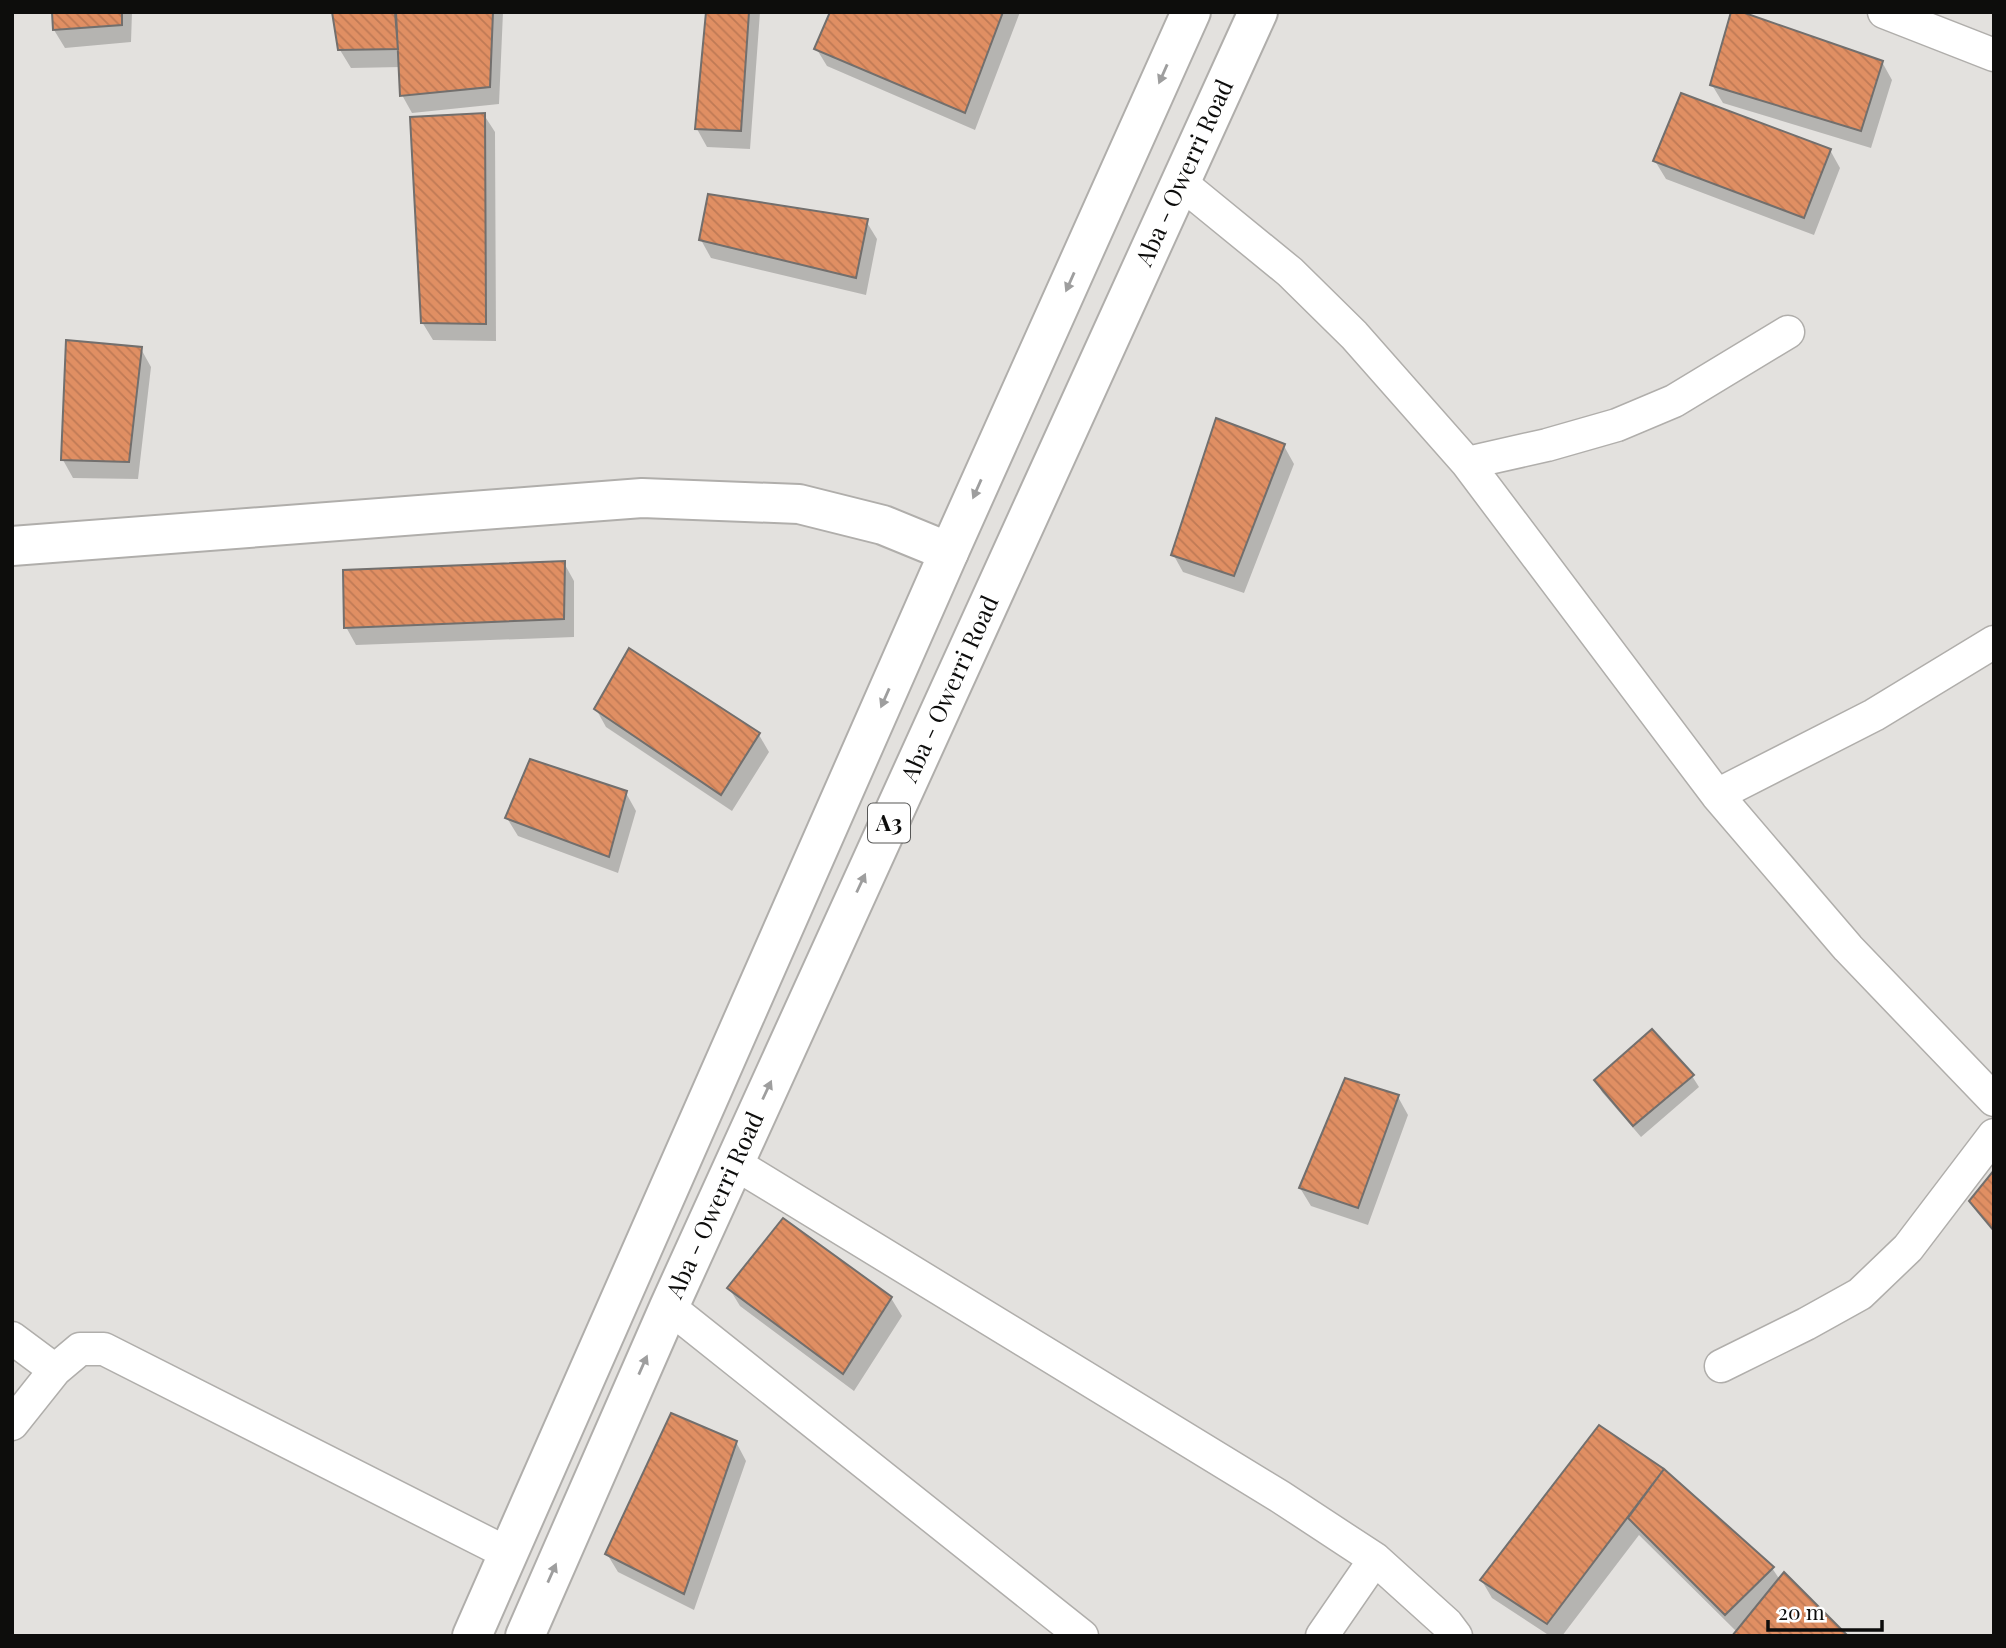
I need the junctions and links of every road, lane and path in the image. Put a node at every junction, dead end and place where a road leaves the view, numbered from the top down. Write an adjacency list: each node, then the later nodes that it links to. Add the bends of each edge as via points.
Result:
1 (1191, 12): 9 (main road, Aba - Owerri Road / A3, one-way to 9)
2 (1258, 12): 5 (main road, Aba - Owerri Road / A3)
3 (1884, 12): 4 (street)
4 (1994, 55)
5 (1181, 183): 7 (street, via 1290,272 1354,335); 14 (main road, Aba - Owerri Road / A3, one-way to 5)
6 (1788, 332): 7 (street, via 1674,401 1617,425)
7 (1467, 463): 11 (street)
8 (12, 546): 9 (main road, via 642,498 799,504 883,525)
9 (949, 552): 20 (main road, Aba - Owerri Road / A3, one-way to 20)
10 (1994, 642): 11 (street, via 1874,715)
11 (1717, 794): 12 (street, via 1848,948)
12 (1994, 1100)
13 (1994, 1135): 17 (street, via 1908,1248 1860,1294)
14 (734, 1163): 15 (main road, Aba - Owerri Road / A3); 21 (street)
15 (669, 1307): 23 (main road, Aba - Owerri Road / A3, one-way to 15); 24 (street)
16 (12, 1338): 18 (street)
17 (1721, 1366)
18 (55, 1370): 19 (street); 20 (street, via 80,1349 104,1349)
19 (12, 1424)
20 (509, 1554): 22 (main road, Aba - Owerri Road / A3)
21 (1375, 1559): 25 (street); 26 (street)
22 (472, 1636)
23 (525, 1636)
24 (1082, 1636)
25 (1322, 1636)
26 (1456, 1636)

